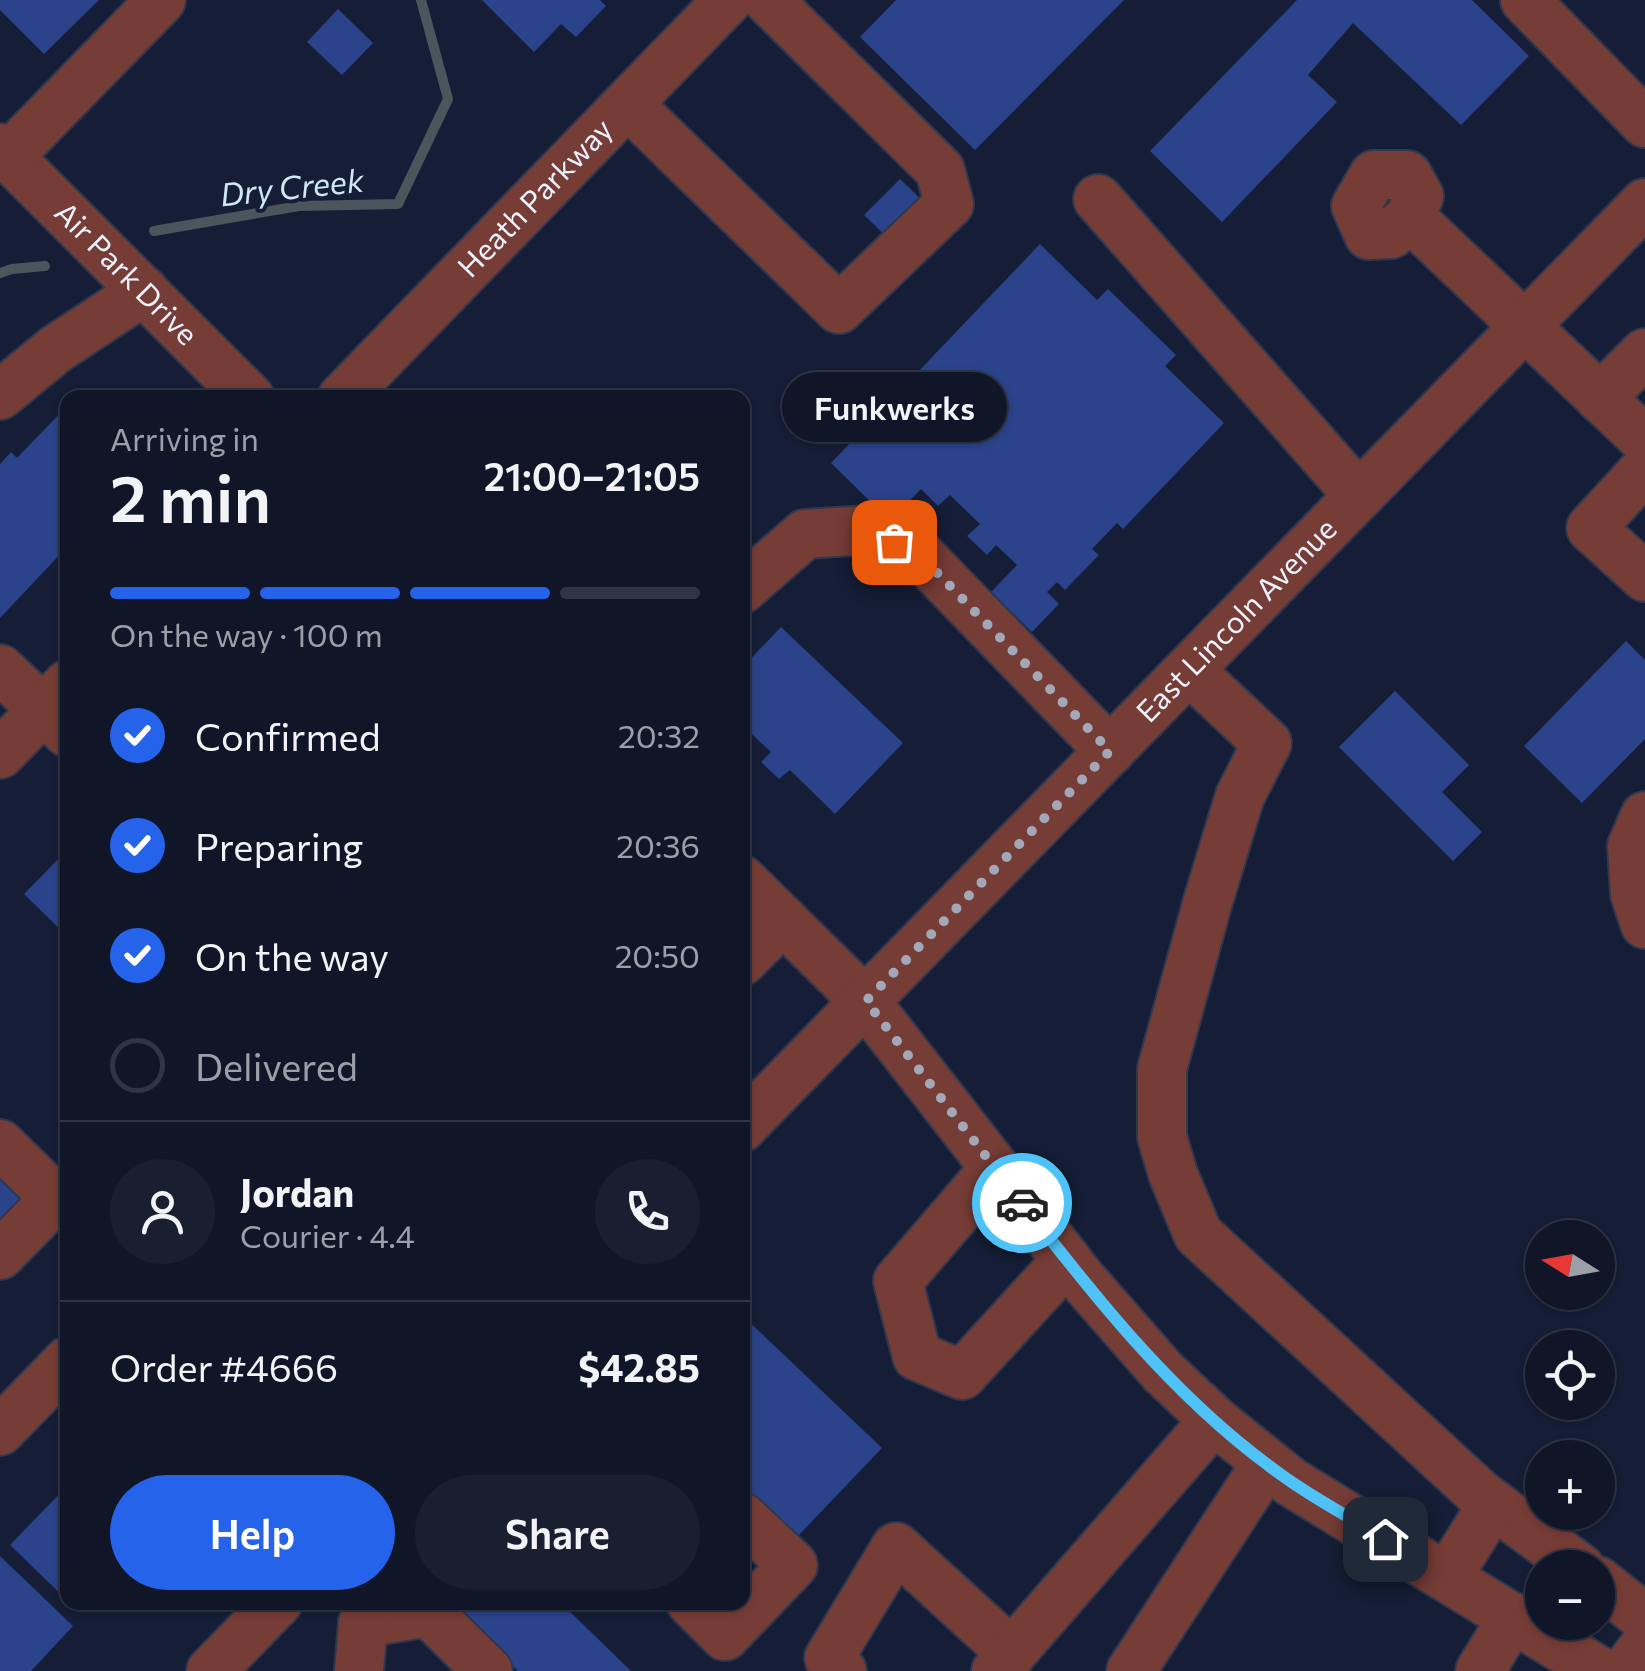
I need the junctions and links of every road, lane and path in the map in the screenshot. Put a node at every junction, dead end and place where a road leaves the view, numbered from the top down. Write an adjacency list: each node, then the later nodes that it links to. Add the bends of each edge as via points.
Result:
1 (161, 0): 7 (street)
2 (728, 0): 5 (street, Heath Parkway)
3 (768, 0): 5 (street, via 940,170 949,204 839,309)
4 (1525, 0): 6 (street)
5 (628, 104): 15 (street, Heath Parkway)
6 (1645, 123)
7 (4, 152): 11 (street, Air Park Drive)
8 (1098, 199): 20 (street)
9 (1645, 203): 12 (street, East Lincoln Avenue)
10 (1410, 217): 12 (street)
11 (144, 291): 14 (street, Air Park Drive); 16 (street)
12 (1524, 328): 17 (street); 20 (street, East Lincoln Avenue)
13 (1645, 353): 17 (street)
14 (242, 390)
15 (350, 390)
16 (0, 394)
17 (1600, 398): 18 (street)
18 (1645, 440)
19 (1645, 468): 21 (street, via 1592,528)
20 (1359, 496): 24 (street, East Lincoln Avenue)
21 (1645, 577)
22 (750, 583): 26 (street, via 805,534 867,530 920,555)
23 (0, 669): 25 (street)
24 (1189, 670): 26 (street, East Lincoln Avenue); 43 (street, via 1266,743 1240,796 1162,1069 1162,1138 1172,1174 1198,1234)
25 (59, 709): 27 (street)
26 (1110, 751): 33 (street, East Lincoln Avenue)
27 (0, 754)
28 (1645, 816): 31 (street, via 1632,846)
29 (750, 888): 30 (street)
30 (783, 920): 32 (street); 33 (street)
31 (1645, 924)
32 (750, 953)
33 (866, 1001): 34 (street, East Lincoln Avenue); 36 (street)
34 (750, 1119)
35 (0, 1144): 37 (street, via 47,1190 46,1208)
36 (995, 1168): 38 (street); 38 (street, via 898,1281 917,1356 962,1375)
37 (0, 1255)
38 (1067, 1260): 40 (street, via 1162,1372)
39 (60, 1369): 41 (street)
40 (1214, 1420): 42 (street); 56 (street)
41 (0, 1431)
42 (1266, 1464): 46 (street); 61 (street)
43 (1493, 1504): 45 (street); 46 (street)
44 (750, 1525): 50 (street, via 793,1565)
45 (1556, 1550)
46 (1448, 1577): 53 (street)
47 (1615, 1594): 54 (street)
48 (270, 1610): 57 (street)
49 (699, 1610): 51 (street, via 725,1636)
50 (750, 1610)
51 (750, 1610)
52 (351, 1613): 58 (street); 59 (street, via 428,1612)
53 (1513, 1617): 62 (street); 63 (street)
54 (1645, 1618)
55 (1645, 1645): 64 (street)
56 (1004, 1662): 60 (street, via 896,1548 829,1658)
57 (211, 1671)
58 (359, 1671)
59 (488, 1671)
60 (842, 1671)
61 (1131, 1671)
62 (1480, 1671)
63 (1599, 1671)
64 (1626, 1671)

